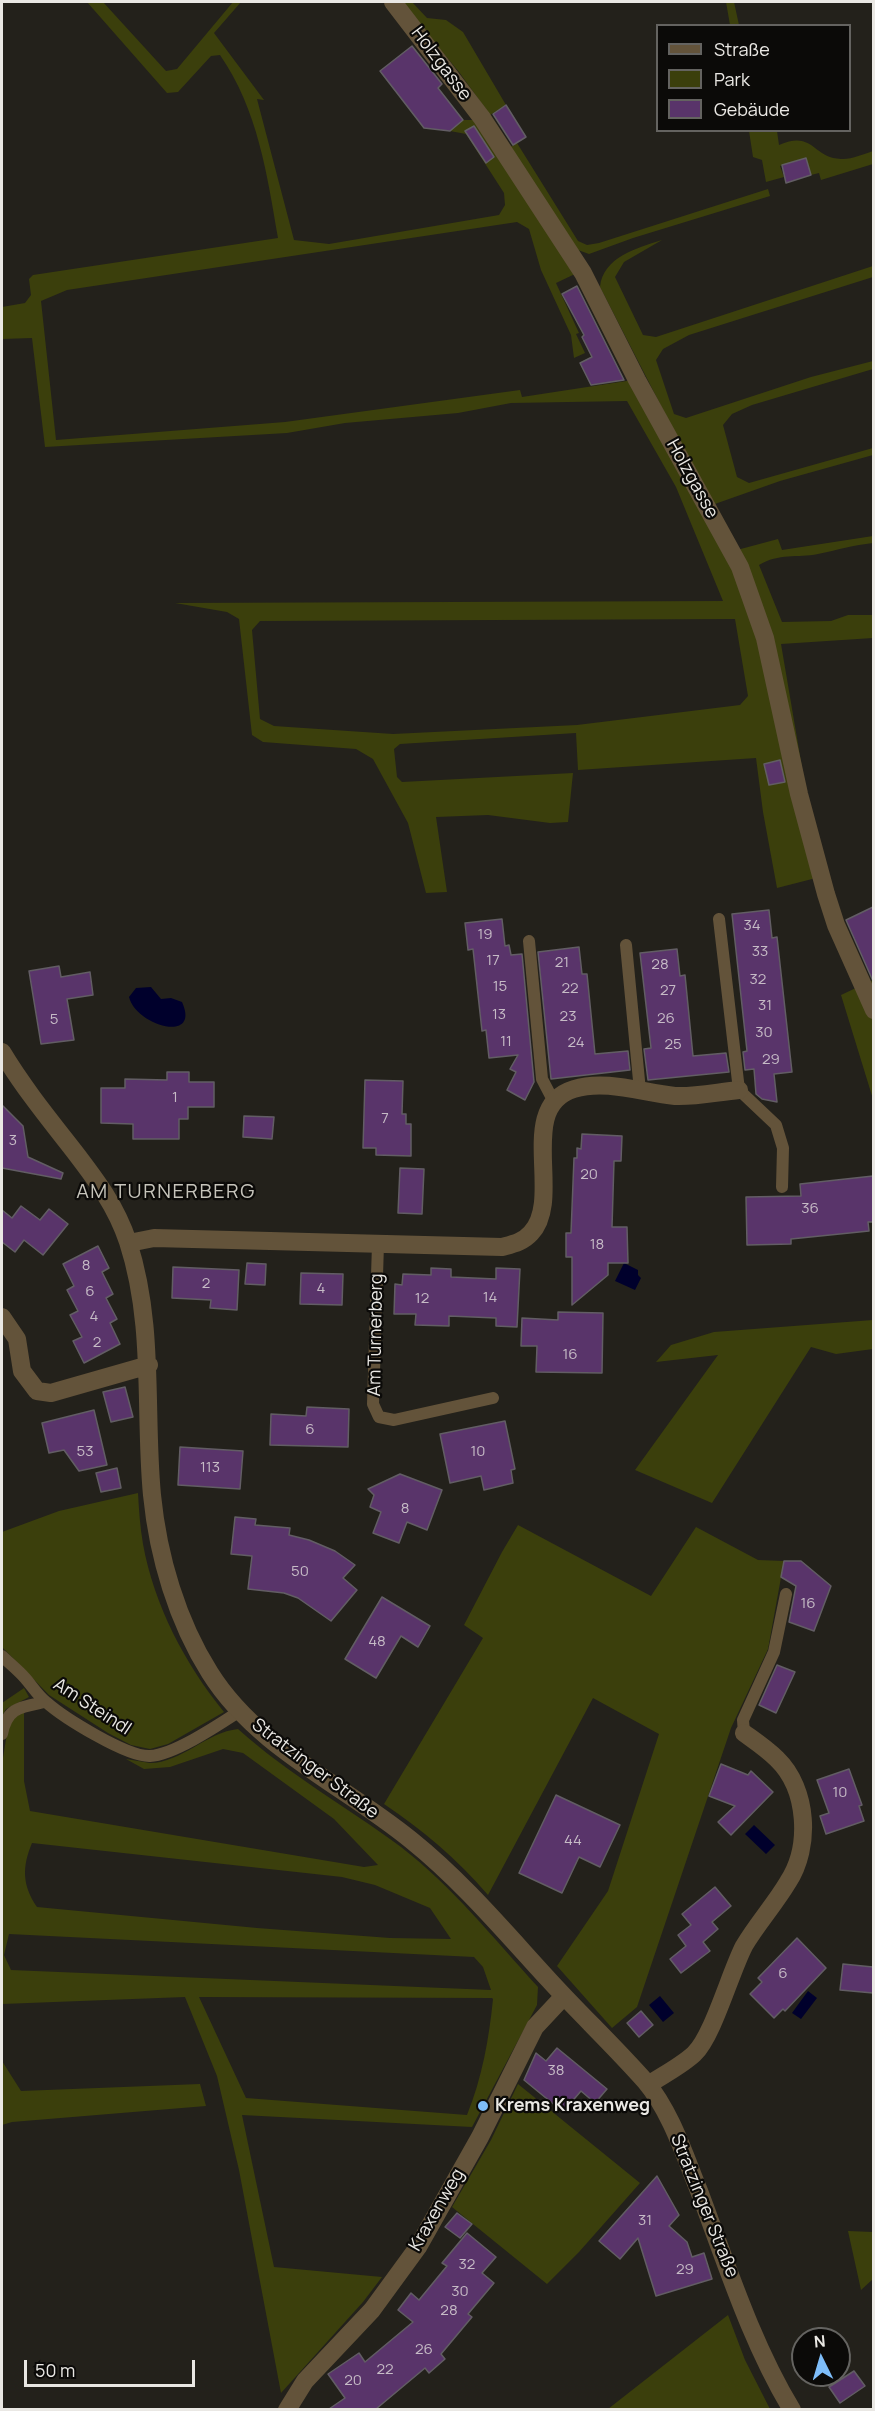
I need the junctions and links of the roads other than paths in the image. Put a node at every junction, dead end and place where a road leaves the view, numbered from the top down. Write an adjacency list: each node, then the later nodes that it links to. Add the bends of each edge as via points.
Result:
1 (393, 2): 5 (street, Holzgasse, via 482,118 583,273 740,567 765,638 799,794 826,894)
2 (719, 919): 7 (lane)
3 (529, 941): 9 (lane, via 542,1079)
4 (626, 945): 8 (lane)
5 (873, 1010)
6 (2, 1055): 11 (street, Stratzinger Straße, via 109,1198)
7 (739, 1090): 8 (street, via 677,1096); 10 (lane, via 776,1125 783,1148)
8 (640, 1091): 9 (street, via 598,1086 573,1089)
9 (554, 1102): 12 (street, via 544,1122 543,1203 531,1233 520,1242 502,1248)
10 (783, 1187)
11 (129, 1243): 12 (street, via 154,1238); 14 (street, Stratzinger Straße)
12 (378, 1244): 15 (lane, Am Turnerberg, via 373,1404 379,1417 394,1420)
13 (2, 1317): 14 (street, via 17,1339 22,1371 37,1391 51,1393)
14 (149, 1365): 19 (street, Stratzinger Straße, via 152,1493 158,1540 191,1636 211,1674)
15 (493, 1398)
16 (786, 1594): 20 (lane, via 774,1652 743,1720)
17 (2, 1656): 18 (lane, Am Steindl)
18 (45, 1702): 19 (lane, Am Steindl, via 105,1740 150,1756 170,1751); 21 (lane, via 10,1713)
19 (240, 1711): 22 (street, Stratzinger Straße, via 275,1743 408,1837 446,1870)
20 (744, 1733): 23 (street, via 777,1759 790,1775 803,1826 801,1852 790,1880 744,1946 695,2053)
21 (2, 1734)
22 (564, 1996): 23 (street, Stratzinger Straße); 24 (street, Kraxenweg, via 535,2027 480,2137 417,2247 372,2310 305,2381)
23 (648, 2085): 25 (street, Stratzinger Straße, via 676,2133 766,2364)
24 (287, 2409)
25 (792, 2409)

